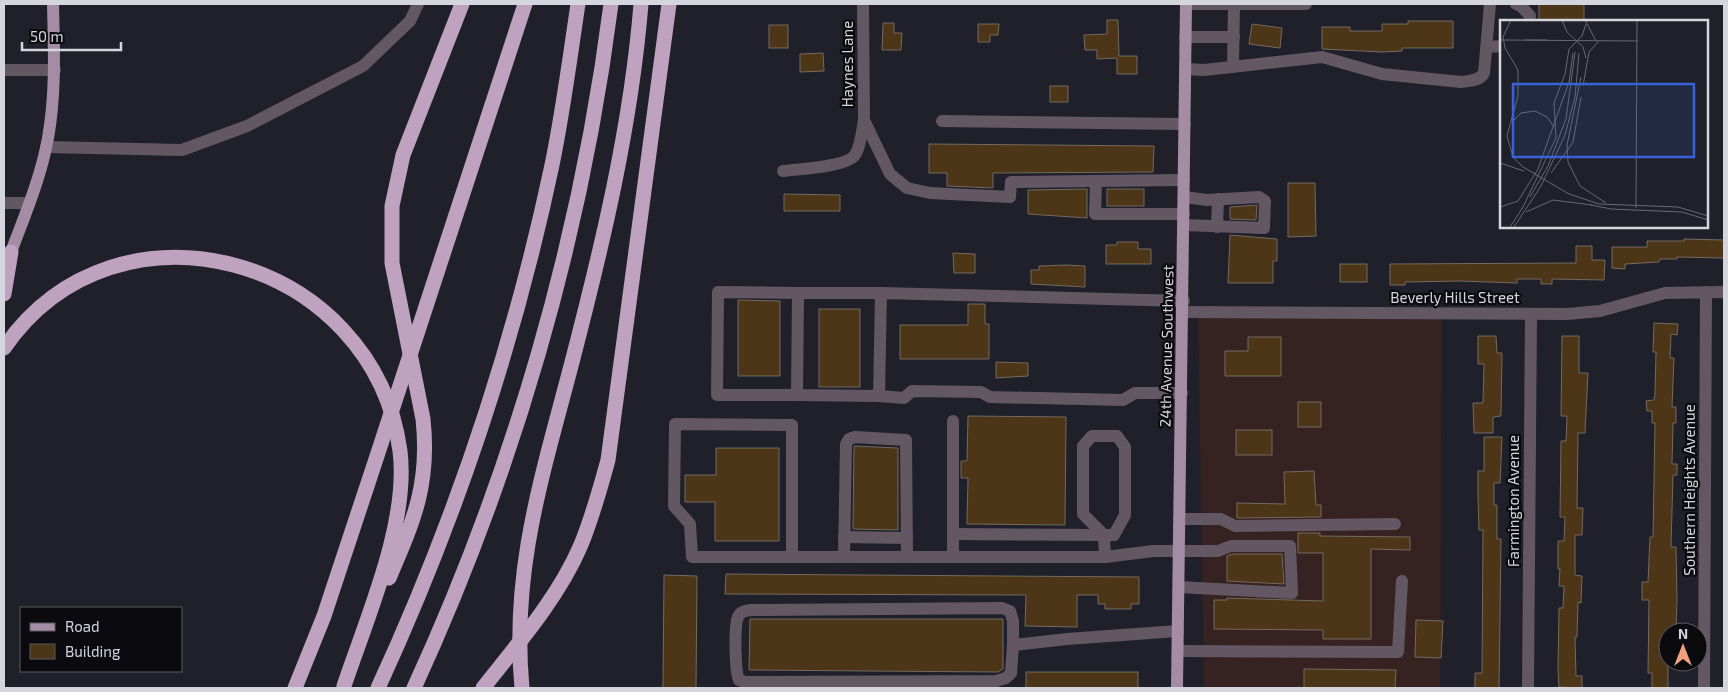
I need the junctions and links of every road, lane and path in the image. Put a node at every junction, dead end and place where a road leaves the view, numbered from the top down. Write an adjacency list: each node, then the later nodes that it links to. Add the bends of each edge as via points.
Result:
1 (53, 4): 23 (main road)
2 (418, 4): 27 (street, via 410,21 363,66 248,126 182,150)
3 (462, 4): 67 (highway, via 403,155 396,180 390,233 392,263 424,420 425,465 417,511)
4 (525, 4): 68 (highway, via 324,616)
5 (578, 4): 69 (highway, via 553,162 511,330 469,464 428,574)
6 (611, 4): 70 (highway, via 591,129 552,304 496,485)
7 (641, 4): 72 (highway, via 626,124 614,185 598,261 533,514 522,577 519,625)
8 (669, 4): 71 (highway, via 608,460 580,548 554,594)
9 (863, 4): 24 (street, Haynes Lane)
10 (1186, 4): 11 (street); 16 (main road, 24th Avenue Southwest)
11 (1234, 4): 12 (street); 17 (street)
12 (1306, 4)
13 (1490, 4): 19 (street)
14 (1516, 4): 15 (street)
15 (1530, 16)
16 (1185, 37): 17 (street); 21 (main road, 24th Avenue Southwest)
17 (1234, 37): 20 (street)
18 (1500, 46): 19 (street)
19 (1487, 47): 20 (street, via 1483,77 1474,81 1382,74 1322,57)
20 (1233, 67): 21 (street)
21 (1185, 69): 26 (main road, 24th Avenue Southwest)
22 (4, 70): 23 (street)
23 (55, 70): 27 (main road)
24 (864, 120): 28 (street, via 858,148 850,160); 30 (street, Haynes Lane, via 890,174 906,188 930,193 1010,197 1011,182)
25 (942, 121): 26 (street)
26 (1185, 124): 29 (main road, 24th Avenue Southwest)
27 (46, 147): 34 (main road)
28 (783, 172)
29 (1184, 180): 30 (street); 31 (main road, 24th Avenue Southwest)
30 (1096, 181): 35 (street, via 1095,214)
31 (1184, 197): 32 (street); 35 (main road, 24th Avenue Southwest)
32 (1218, 199): 36 (street); 36 (street, via 1260,197 1265,201 1266,212 1264,228)
33 (4, 203): 34 (street)
34 (30, 203): 37 (main road)
35 (1184, 219): 36 (street); 43 (main road, 24th Avenue Southwest)
36 (1217, 227)
37 (7, 258): 42 (highway)
38 (1706, 292): 39 (street, Beverly Hills Street); 44 (street, Beverly Hills Street, via 1665,293 1582,314); 75 (street, Southern Heights Avenue)
39 (1724, 292)
40 (798, 293): 41 (street, Beverly Hills Street); 47 (street); 47 (street, Beverly Hills Street, via 718,292 717,395)
41 (881, 293): 43 (street, Beverly Hills Street); 48 (street)
42 (4, 294)
43 (1184, 307): 44 (street, Beverly Hills Street); 46 (main road, 24th Avenue Southwest)
44 (1531, 314): 74 (street, Farmington Avenue)
45 (4, 348): 67 (highway, via 35,310 58,293 81,280 128,263 160,258 188,258 238,265 285,284 326,313 368,360 394,420 401,465 398,509 390,549)
46 (1182, 393): 48 (street, via 1136,392 1123,400 990,397 981,392 912,391 904,398); 50 (main road, 24th Avenue Southwest)
47 (797, 395): 48 (street)
48 (879, 396)
49 (953, 421): 52 (street)
50 (1180, 520): 51 (street, via 1221,519 1235,526); 56 (main road, 24th Avenue Southwest)
51 (1395, 524)
52 (953, 534): 53 (street); 60 (street)
53 (1104, 535): 53 (street, via 1114,535 1125,515 1125,447 1117,436 1092,436 1083,446 1083,514); 61 (street)
54 (844, 537): 55 (street); 55 (street, via 846,444 854,438 902,438 907,444); 58 (street)
55 (907, 538): 59 (street)
56 (1180, 550): 61 (street); 63 (main road, 24th Avenue Southwest); 63 (street, via 1290,546 1292,593)
57 (792, 557): 57 (street, via 692,556 690,524 674,506 675,424 792,425); 58 (street)
58 (844, 557): 59 (street)
59 (907, 557): 60 (street)
60 (953, 557): 61 (street)
61 (1105, 557)
62 (1402, 581): 66 (street, via 1398,652)
63 (1179, 587): 64 (main road, 24th Avenue Southwest)
64 (1178, 631): 65 (street); 66 (main road, 24th Avenue Southwest)
65 (1013, 645): 65 (street, via 1012,673 996,681 745,682 739,680 735,671 737,618 743,611 751,610 1002,608 1010,611 1013,621)
66 (1178, 651): 73 (main road, 24th Avenue Southwest)
67 (343, 687)
68 (295, 688)
69 (378, 688)
70 (414, 688)
71 (483, 688)
72 (522, 688)
73 (1177, 688)
74 (1528, 688)
75 (1704, 688)

